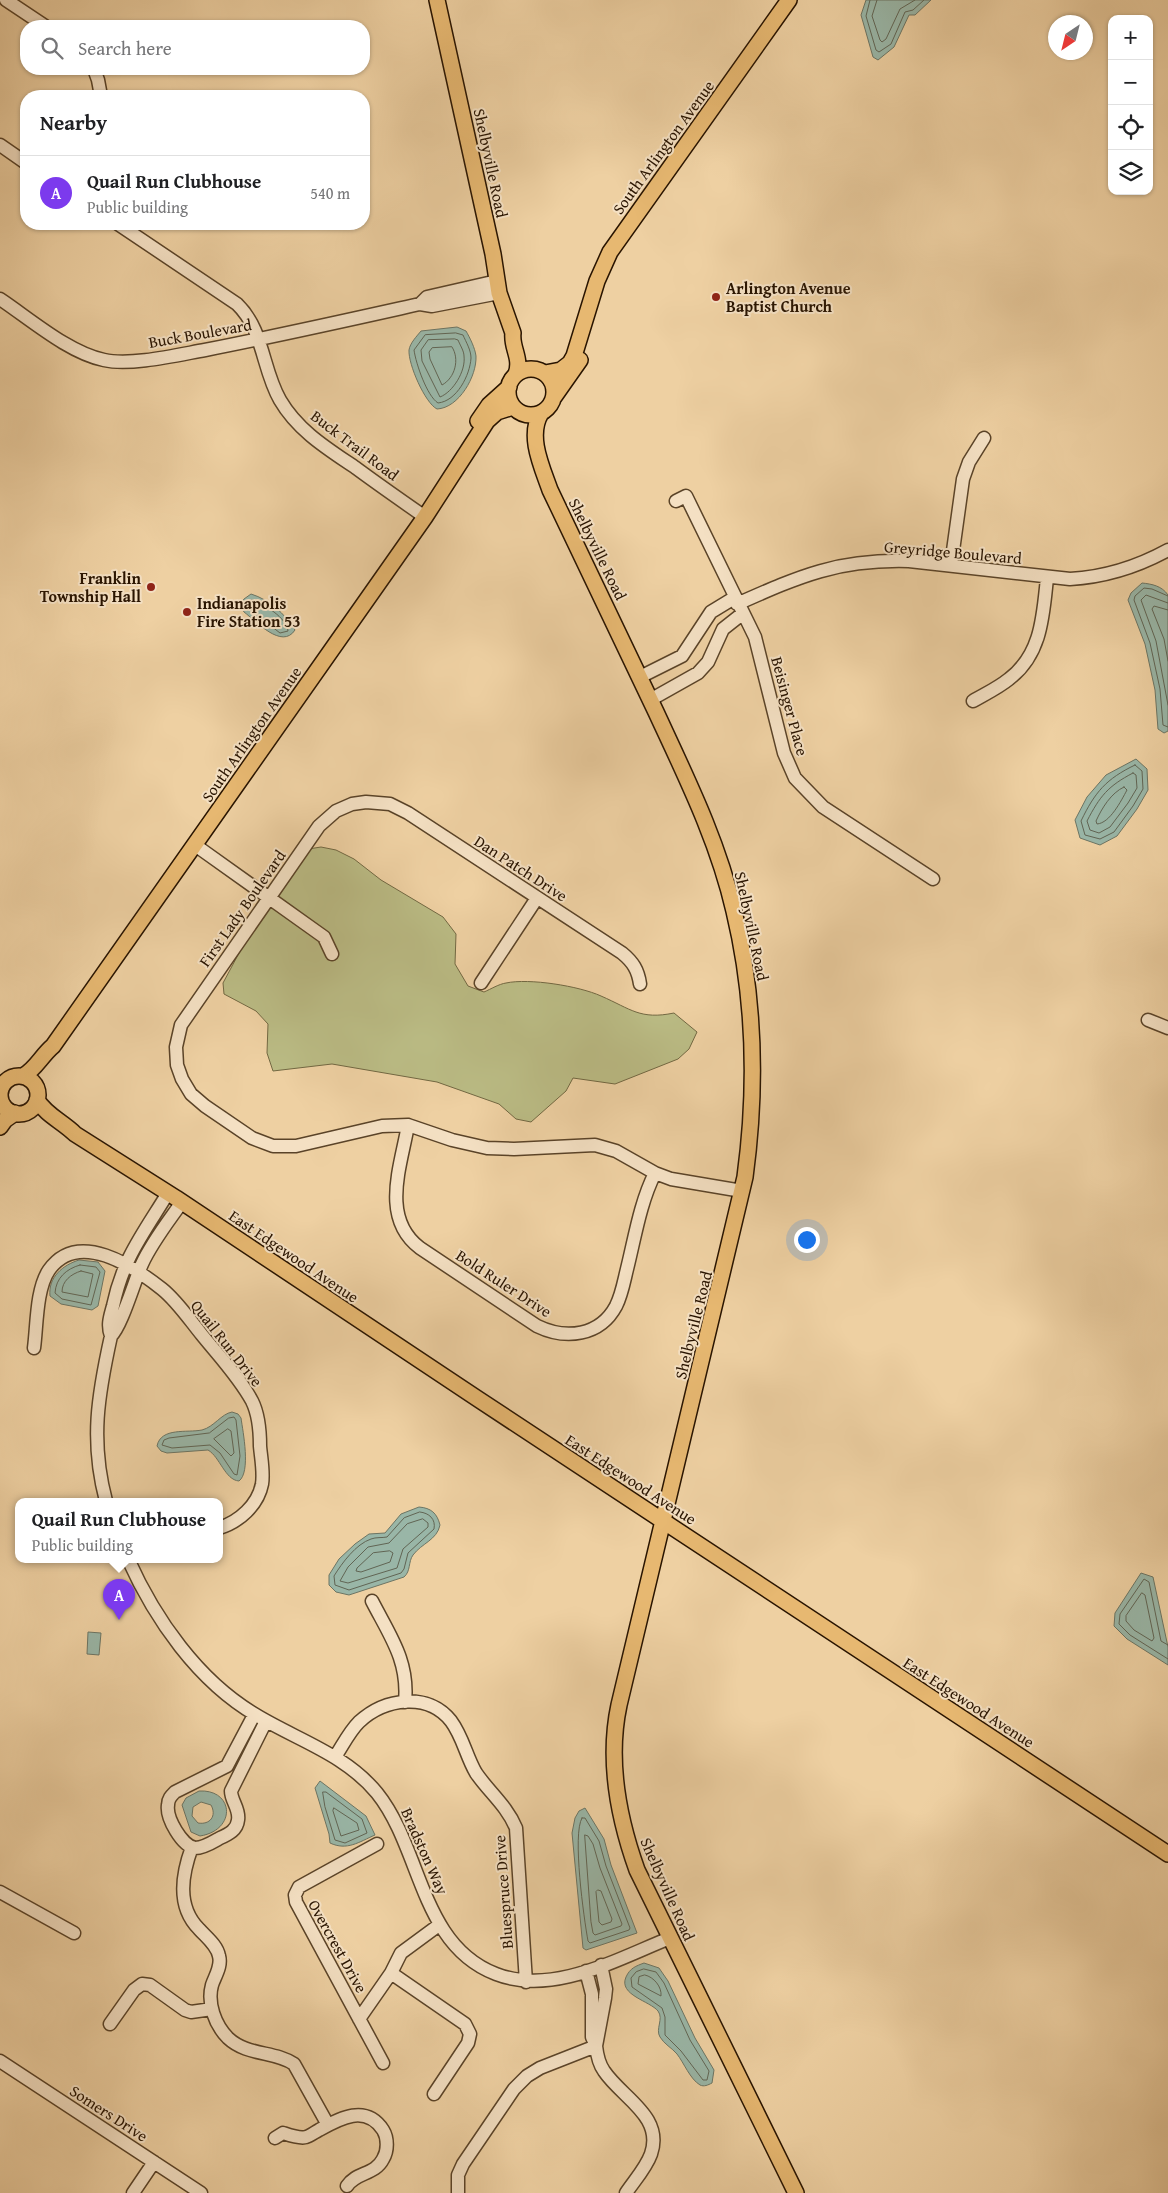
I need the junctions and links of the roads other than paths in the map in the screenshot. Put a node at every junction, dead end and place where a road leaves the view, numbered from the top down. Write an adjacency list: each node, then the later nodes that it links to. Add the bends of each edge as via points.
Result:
1 (6, 0): 4 (street)
2 (437, 0): 10 (main road, Shelbyville Road)
3 (789, 0): 12 (main road, South Arlington Avenue, via 614,246 597,281)
4 (36, 20)
5 (96, 75): 6 (street)
6 (100, 90)
7 (0, 145): 8 (street)
8 (20, 159)
9 (127, 230): 14 (street, Buck Trail Road, via 237,304 252,322)
10 (498, 287): 13 (main road, Shelbyville Road); 14 (street, Buck Boulevard, via 427,297 420,304)
11 (0, 299): 14 (street, Buck Boulevard, via 72,348 104,360 173,356)
12 (585, 325): 15 (main road, South Arlington Avenue, via 570,363 561,370); 17 (main road, South Arlington Avenue, via 586,340 581,359)
13 (513, 333): 15 (main road); 16 (main road, via 518,357)
14 (259, 340): 24 (street, Buck Trail Road, via 274,389 302,429)
15 (542, 372): 16 (main road, via 527,369); 17 (main road, via 552,382)
16 (512, 381): 18 (main road, via 508,396); 21 (main road, South Arlington Avenue, via 481,415 474,429)
17 (554, 397): 19 (main road, via 550,406)
18 (516, 409): 19 (main road, via 529,415); 21 (main road, South Arlington Avenue, via 492,416); 22 (main road)
19 (541, 413): 22 (main road, via 534,427)
20 (984, 438): 26 (street, via 963,479)
21 (474, 439): 24 (main road, South Arlington Avenue)
22 (539, 461): 29 (main road, Shelbyville Road)
23 (676, 501): 28 (street, Beisinger Place, via 686,496)
24 (425, 517): 33 (main road, South Arlington Avenue)
25 (1168, 550): 27 (street, Greyridge Boulevard, via 1138,565 1102,576)
26 (951, 565): 27 (street, Greyridge Boulevard); 28 (street, Greyridge Boulevard, via 895,560 842,565 799,577)
27 (1047, 578): 31 (street, via 1040,630 1030,656 1009,679)
28 (738, 605): 29 (street, Greyridge Boulevard, via 711,612 682,656); 30 (street, Greyridge Boulevard, via 708,662 698,673); 34 (street, Beisinger Place, via 755,637 784,753 795,778 823,807)
29 (640, 678): 30 (main road, Shelbyville Road)
30 (650, 700): 51 (main road, Shelbyville Road, via 715,845 743,954 750,1006 753,1077 749,1145)
31 (973, 701)
32 (366, 802): 35 (street, First Lady Boulevard, via 344,807 325,820); 36 (street, Dan Patch Drive, via 390,804 408,813)
33 (195, 845): 35 (street); 42 (main road, South Arlington Avenue)
34 (932, 878)
35 (269, 897): 37 (street, via 324,937); 47 (street, First Lady Boulevard, via 186,1017 178,1034 176,1060 186,1086 198,1100 252,1138 273,1146 296,1146 382,1126)
36 (537, 898): 38 (street); 39 (street, Dan Patch Drive, via 629,959 638,971)
37 (332, 954)
38 (481, 983)
39 (640, 984)
40 (1148, 1020): 41 (street)
41 (1168, 1028)
42 (53, 1046): 43 (main road, South Arlington Avenue, via 35,1068); 44 (main road, South Arlington Avenue)
43 (12, 1076): 44 (main road, via 31,1081); 45 (main road, via 5,1082)
44 (37, 1095): 46 (main road, via 31,1109); 49 (main road, via 46,1113 63,1122)
45 (1, 1097): 46 (main road, via 7,1109)
46 (19, 1113): 48 (main road, via 5,1120); 49 (main road)
47 (408, 1125): 50 (street, via 487,1148 596,1145); 50 (street, Bold Ruler Drive, via 395,1197 396,1211 404,1232 420,1248 529,1321 558,1334 581,1334 594,1328 616,1306 645,1197)
48 (0, 1128)
49 (75, 1134): 52 (main road, East Edgewood Avenue)
50 (655, 1173): 51 (street, via 671,1179)
51 (742, 1191): 57 (main road, Shelbyville Road)
52 (168, 1193): 53 (main road, East Edgewood Avenue); 54 (street, via 131,1251)
53 (182, 1202): 54 (street, via 151,1248); 57 (main road, East Edgewood Avenue)
54 (132, 1268): 55 (street, Quail Run Drive, via 93,1251 70,1254 56,1262 42,1285); 56 (street, via 117,1330 111,1336 100,1387 96,1423 98,1464); 58 (street, Quail Run Drive, via 174,1301 236,1377 255,1409 260,1427 261,1487 246,1512)
55 (34, 1348)
56 (105, 1498)
57 (663, 1520): 67 (main road, East Edgewood Avenue); 71 (main road, Shelbyville Road, via 618,1710 614,1762 617,1802 625,1837 640,1878)
58 (223, 1526)
59 (130, 1563): 62 (street, Bradston Way, via 162,1620 186,1652 228,1697)
60 (372, 1601): 61 (street, via 403,1666)
61 (405, 1702): 64 (street, Bluespruce Drive, via 383,1707 368,1715 354,1728); 75 (street, Bluespruce Drive, via 426,1703 442,1712 461,1736 476,1773 511,1815 519,1855)
62 (254, 1714): 63 (street, Bradston Way); 66 (street, via 227,1766 179,1790 169,1799 168,1812 181,1839)
63 (266, 1721): 64 (street, Bradston Way); 66 (street, via 231,1791 239,1816 237,1826 206,1846)
64 (335, 1757): 69 (street, Bradston Way, via 370,1785 393,1815)
65 (377, 1844): 77 (street, Overcrest Drive, via 299,1887 294,1895)
66 (192, 1847): 76 (street, via 184,1868 183,1895 191,1920 214,1944 220,1958 212,1988)
67 (1168, 1854)
68 (0, 1892): 70 (street)
69 (439, 1924): 74 (street, Overcrest Drive, via 401,1953); 75 (street, Bradston Way, via 462,1954 480,1966)
70 (74, 1932)
71 (670, 1938): 72 (street, Bradston Way); 91 (main road, Shelbyville Road)
72 (600, 1965): 73 (street, Bradston Way); 79 (street, via 606,1989)
73 (586, 1971): 75 (street, Bradston Way, via 554,1981); 79 (street, via 592,1994 592,2037)
74 (391, 1973): 77 (street, Overcrest Drive); 82 (street, Overcrest Drive, via 465,2024 470,2034 468,2043)
75 (526, 1982)
76 (212, 2009): 78 (street, via 185,2010 150,1985 142,1984); 83 (street, via 222,2031 239,2046 294,2064)
77 (360, 2019): 81 (street, Overcrest Drive)
78 (110, 2024)
79 (596, 2046): 89 (street, via 540,2068 519,2084 463,2164 458,2175); 90 (street, via 604,2072 645,2114 652,2128 653,2146 648,2160)
80 (0, 2061): 85 (street, Somers Drive)
81 (383, 2062)
82 (434, 2094)
83 (328, 2125): 84 (street, via 305,2138 283,2133); 86 (street, via 350,2115 363,2115 378,2123 386,2137 386,2150 380,2163 372,2171 352,2179)
84 (276, 2138)
85 (154, 2162): 87 (street); 88 (street, Somers Drive)
86 (347, 2186)
87 (133, 2193)
88 (201, 2193)
89 (458, 2193)
90 (626, 2193)
91 (796, 2193)

